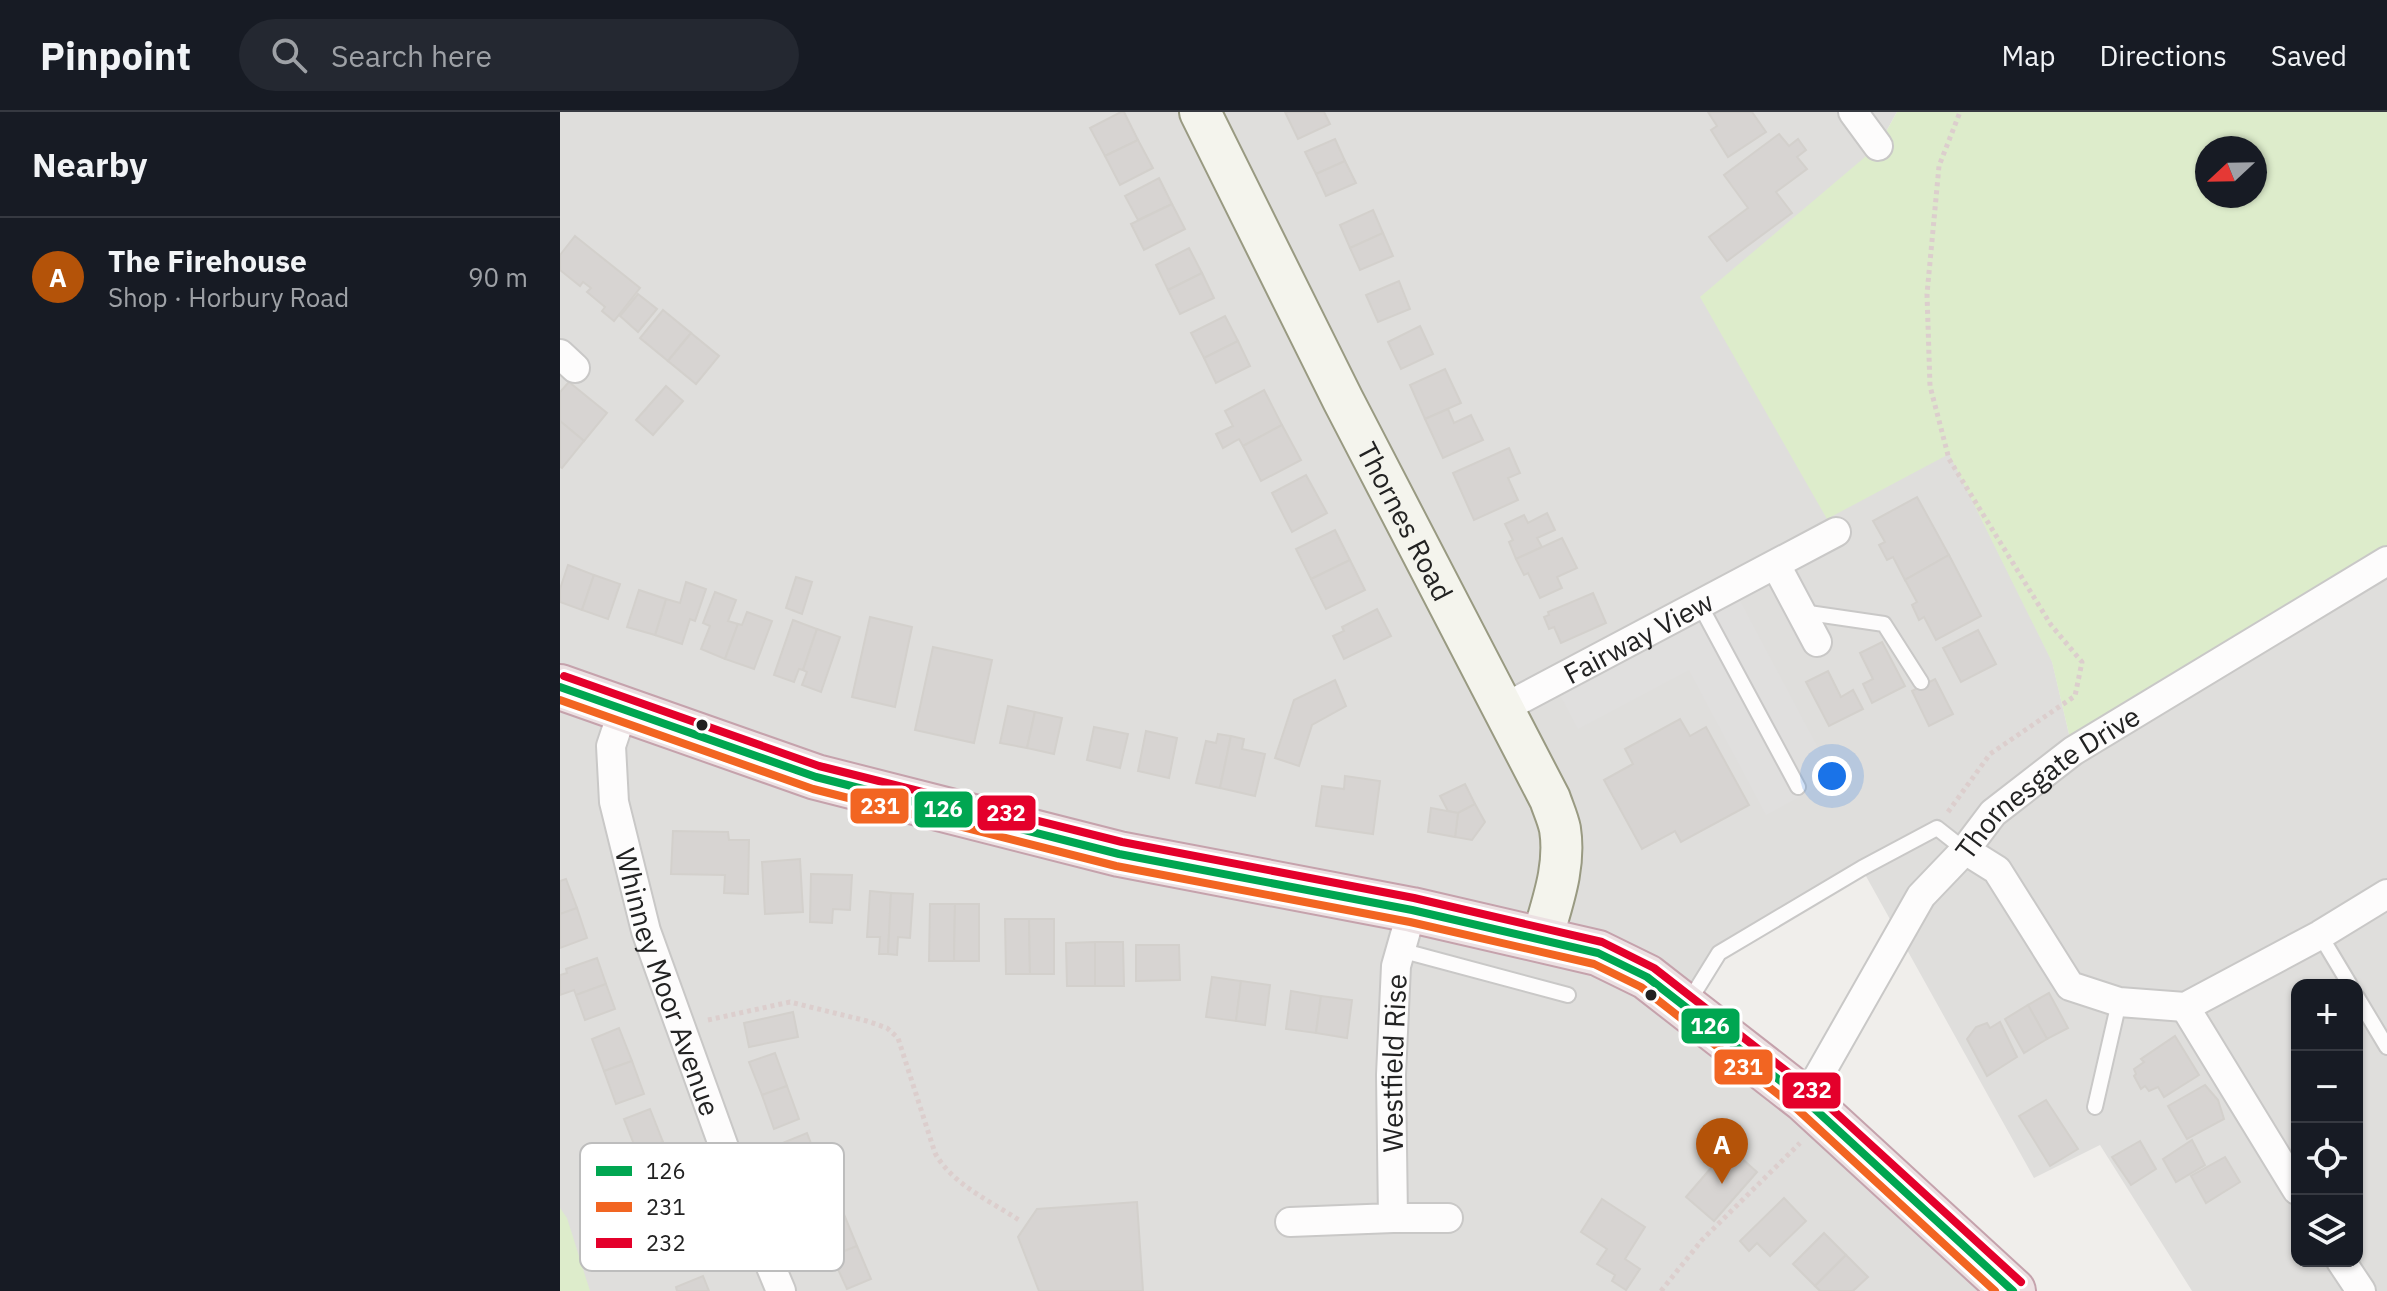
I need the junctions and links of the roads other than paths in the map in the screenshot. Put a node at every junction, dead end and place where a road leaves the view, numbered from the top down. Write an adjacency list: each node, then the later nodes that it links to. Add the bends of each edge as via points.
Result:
1 (1200, 112): 12 (street, Thornes Road)
2 (1853, 112): 3 (street)
3 (1878, 146)
4 (1836, 532): 6 (street, Fairway View)
5 (2387, 561): 15 (street, Thornesgate Drive, via 2073,751 1993,813)
6 (1776, 565): 7 (street, Fairway View); 8 (street)
7 (1700, 605): 12 (street, Fairway View); 14 (lane)
8 (1802, 612): 9 (street); 10 (lane, via 1884,624)
9 (1817, 642)
10 (1921, 682)
11 (560, 687): 13 (highway)
12 (1502, 709): 19 (street, Thornes Road, via 1560,827 1557,888)
13 (623, 710): 17 (highway, via 816,777); 29 (street, Whinney Moor Avenue, via 611,746 614,802 646,931)
14 (1798, 787)
15 (1965, 850): 22 (street, via 1997,870 2070,986); 23 (lane, via 1937,828 1862,868 1719,953); 28 (street, Thornesgate Drive, via 1921,896)
16 (2387, 894): 18 (street)
17 (1406, 930): 19 (highway); 21 (lane); 31 (street, Westfield Rise, via 1396,966 1391,1075)
18 (2320, 935): 20 (lane); 24 (street)
19 (1542, 939): 23 (highway, via 1598,953 1647,977)
20 (2346, 979)
21 (1568, 995)
22 (2119, 1002): 24 (street); 27 (lane)
23 (1686, 1006): 28 (highway)
24 (2185, 1007): 30 (street)
25 (2363, 1007): 26 (lane)
26 (2387, 1047)
27 (2095, 1107)
28 (1816, 1108): 37 (highway)
29 (722, 1143)
30 (2291, 1180)
31 (1393, 1218): 32 (street); 33 (street)
32 (1448, 1218)
33 (1290, 1222)
34 (2345, 1267): 38 (street)
35 (773, 1271): 36 (street, Whinney Moor Avenue)
36 (781, 1291)
37 (2013, 1291)
38 (2361, 1291)

